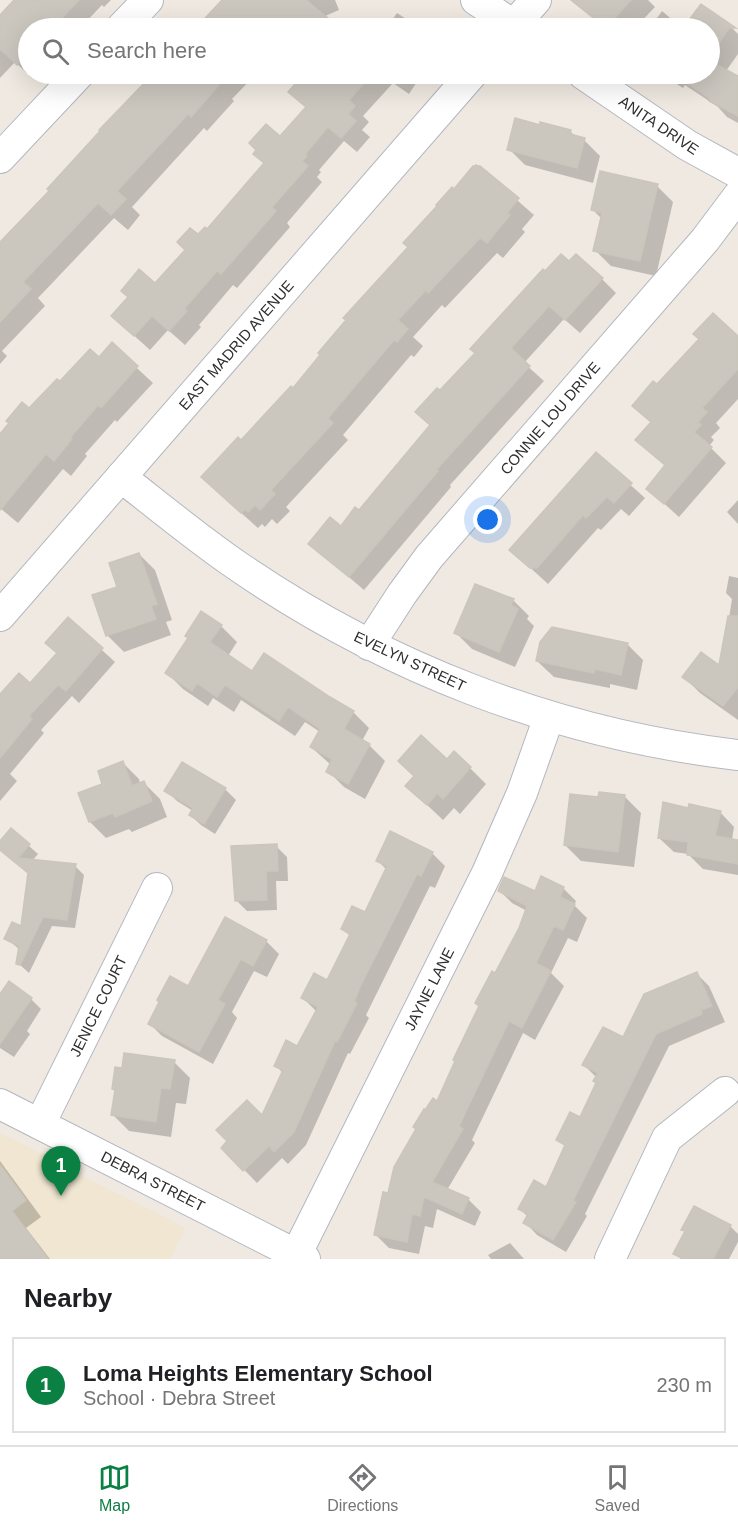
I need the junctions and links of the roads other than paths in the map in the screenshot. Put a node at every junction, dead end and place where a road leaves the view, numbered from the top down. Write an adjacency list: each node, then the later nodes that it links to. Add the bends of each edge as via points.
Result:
1 (148, 0): 4 (street)
2 (476, 0): 5 (street)
3 (536, 0): 6 (street)
4 (131, 18)
5 (500, 18)
6 (522, 18)
7 (70, 84): 10 (street)
8 (463, 84): 13 (street, EAST MADRID AVENUE)
9 (598, 84): 11 (street, ANITA DRIVE)
10 (0, 158)
11 (738, 173)
12 (738, 196): 15 (street, CONNIE LOU DRIVE, via 705,240 429,557)
13 (121, 477): 14 (street, EAST MADRID AVENUE); 15 (street, EVELYN STREET, via 231,562)
14 (0, 616)
15 (369, 645): 16 (street, EVELYN STREET, via 472,690)
16 (549, 717): 17 (street, EVELYN STREET, via 623,737); 22 (street, JAYNE LANE, via 488,873)
17 (738, 755)
18 (157, 888): 21 (street, JENICE COURT)
19 (725, 1092): 23 (street, via 667,1138)
20 (0, 1104): 21 (street, DEBRA STREET)
21 (40, 1124): 22 (street, DEBRA STREET)
22 (301, 1257)
23 (610, 1259)

